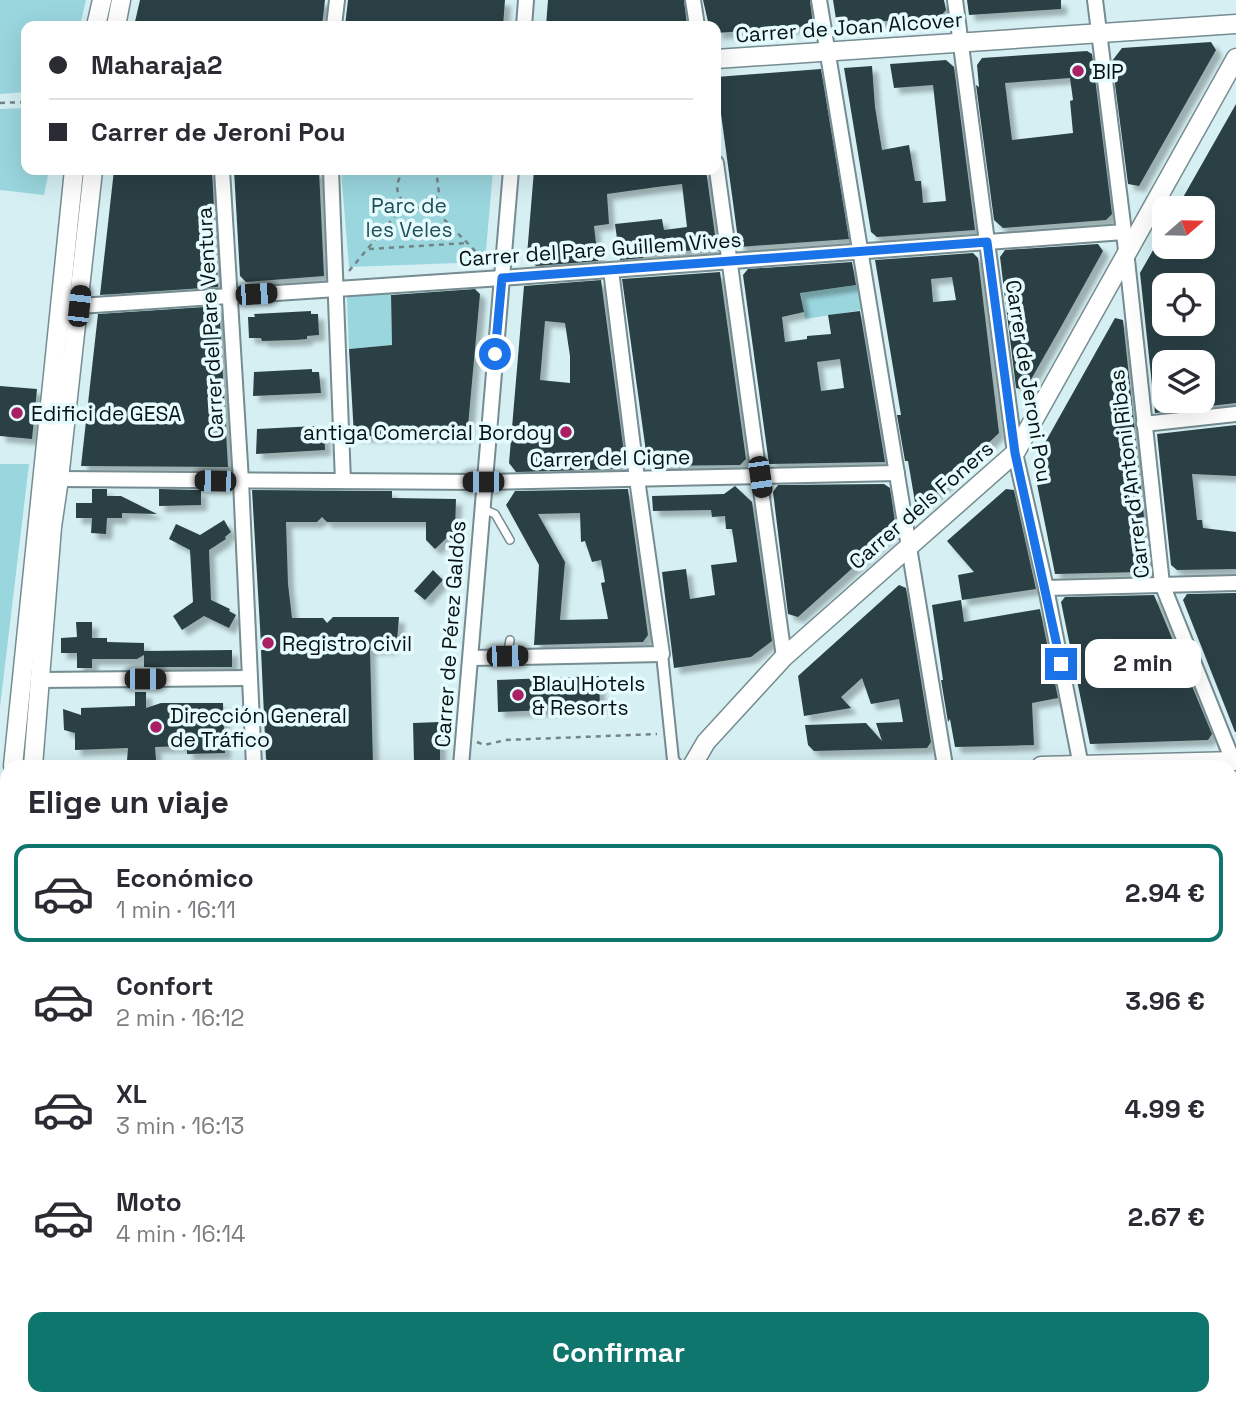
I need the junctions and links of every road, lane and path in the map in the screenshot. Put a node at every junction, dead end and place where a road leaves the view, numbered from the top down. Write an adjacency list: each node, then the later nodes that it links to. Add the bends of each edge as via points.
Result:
1 (102, 0): 9 (street)
2 (121, 0): 10 (street)
3 (337, 0): 11 (street)
4 (526, 0): 12 (street)
5 (693, 0): 13 (street)
6 (819, 0): 17 (street)
7 (955, 0): 16 (street, Carrer de Jeroni Pou)
8 (1095, 0): 15 (street)
9 (97, 21)
10 (117, 21)
11 (335, 21)
12 (524, 21)
13 (696, 21)
14 (1236, 24): 15 (street, Carrer de Joan Alcover)
15 (1100, 33): 16 (street, Carrer de Joan Alcover); 32 (street)
16 (961, 43): 17 (street, Carrer de Joan Alcover); 33 (street, Carrer de Jeroni Pou)
17 (828, 51): 19 (street, Carrer de Joan Alcover); 36 (street)
18 (1236, 58): 37 (street, Carrer dels Foners)
19 (721, 59)
20 (0, 103): 21 (path)
21 (21, 103)
22 (73, 175): 69 (street)
23 (92, 175): 43 (street)
24 (222, 175): 42 (street, Carrer del Pare Ventura)
25 (331, 175): 41 (street)
26 (400, 175): 30 (path, via 397,192)
27 (434, 175): 31 (path, via 439,194)
28 (511, 175): 40 (street, Carrer de Pérez Galdós)
29 (718, 175): 38 (street)
30 (405, 204): 31 (path, via 416,208); 35 (path)
31 (430, 205): 34 (path)
32 (1124, 232): 33 (street, Carrer del Pare Guillem Vives); 37 (street)
33 (987, 242): 36 (street, Carrer del Pare Guillem Vives); 46 (street, Carrer de Jeroni Pou)
34 (467, 243): 35 (path); 40 (path)
35 (367, 249): 41 (path)
36 (860, 251): 38 (street, Carrer del Pare Guillem Vives); 47 (street)
37 (1126, 254): 45 (street, Carrer d'Antoni Ribas); 46 (street, Carrer dels Foners)
38 (730, 261): 39 (street, Carrer del Pare Guillem Vives); 48 (street)
39 (611, 270): 40 (street, Carrer del Pare Guillem Vives); 50 (street)
40 (502, 278): 41 (street, Carrer del Pare Guillem Vives); 53 (street, Carrer de Pérez Galdós)
41 (335, 288): 42 (street, Carrer del Pare Guillem Vives); 52 (street)
42 (229, 296): 43 (street, Carrer del Pare Guillem Vives); 51 (street, Carrer del Pare Ventura)
43 (79, 306): 49 (street)
44 (1236, 414): 45 (street)
45 (1144, 425): 58 (street, Carrer d'Antoni Ribas)
46 (1015, 453): 56 (street, Carrer dels Foners); 59 (street, Carrer de Jeroni Pou)
47 (897, 473): 48 (street, Carrer del Cigne); 56 (street)
48 (760, 477): 50 (street, Carrer del Cigne); 63 (street)
49 (59, 479): 51 (street, Carrer del Cigne); 66 (street)
50 (637, 479): 53 (street, Carrer del Cigne); 61 (street)
51 (240, 481): 52 (street, Carrer del Cigne); 65 (street, Carrer del Pare Ventura)
52 (343, 481): 53 (street, Carrer del Cigne)
53 (483, 482): 54 (street, Carrer de Pérez Galdós)
54 (481, 508): 55 (lane, via 495,514); 64 (street, Carrer de Pérez Galdós)
55 (510, 540)
56 (909, 547): 63 (street, Carrer dels Foners); 75 (street)
57 (1236, 583): 58 (street)
58 (1162, 584): 59 (street); 77 (street, Carrer d'Antoni Ribas)
59 (1046, 588): 76 (street, Carrer de Jeroni Pou)
60 (510, 640): 62 (lane)
61 (662, 654): 62 (street); 67 (street)
62 (507, 656): 64 (street)
63 (784, 656): 74 (street, Carrer dels Foners, via 706,742)
64 (471, 658): 72 (street, Carrer de Pérez Galdós)
65 (250, 678): 66 (street); 71 (street, Carrer del Pare Ventura)
66 (40, 680): 70 (street)
67 (670, 737): 68 (path, via 506,740 484,745); 73 (street)
68 (477, 739)
69 (14, 760)
70 (33, 760)
71 (254, 760)
72 (462, 760)
73 (673, 760)
74 (696, 760)
75 (944, 760)
76 (1080, 760)
77 (1235, 760)

